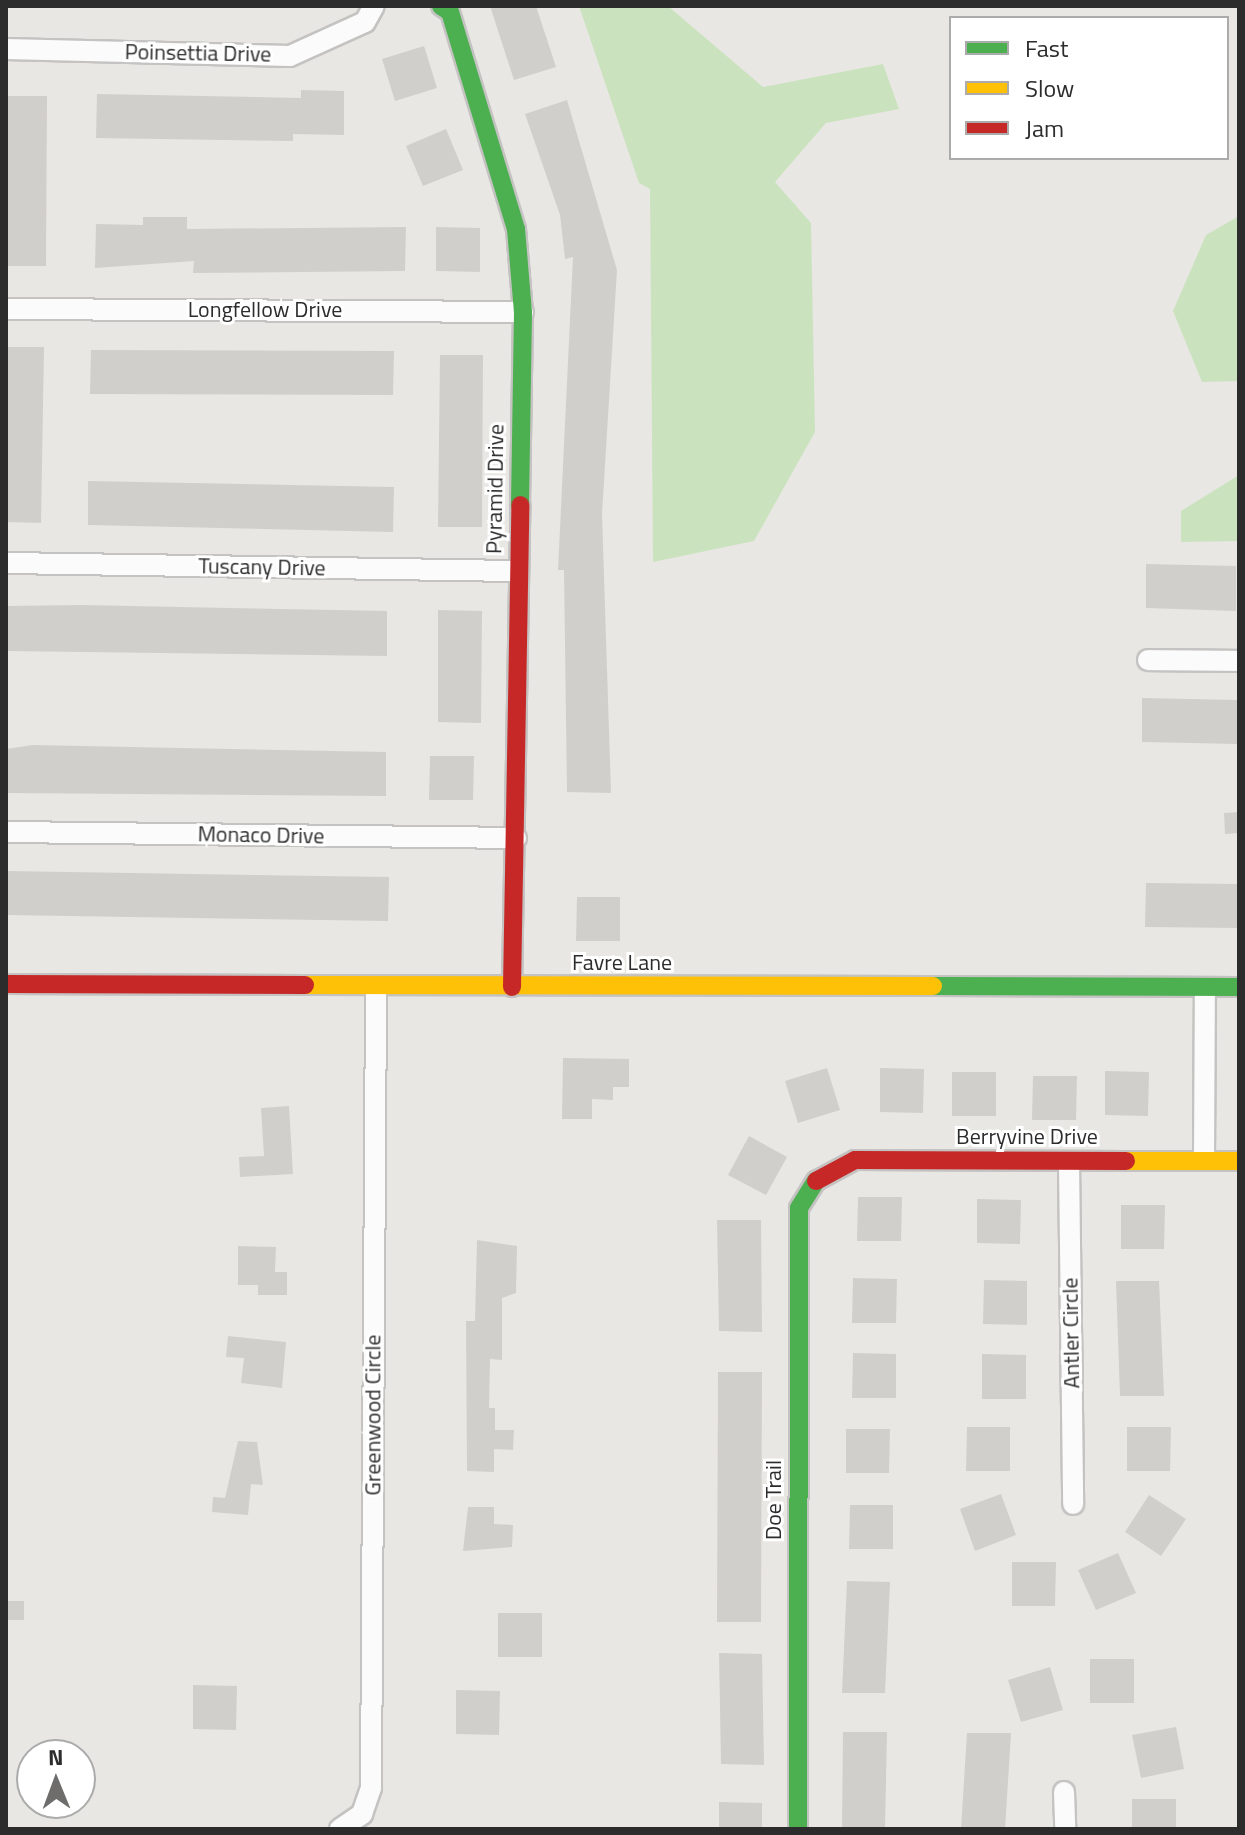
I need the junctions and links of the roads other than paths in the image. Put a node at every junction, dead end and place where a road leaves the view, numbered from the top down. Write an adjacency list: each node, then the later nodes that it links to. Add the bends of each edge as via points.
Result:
1 (374, 6): 3 (street, Poinsettia Drive, via 365,22 290,56)
2 (441, 6): 5 (street, Pyramid Drive, via 450,12 516,229)
3 (6, 49)
4 (6, 309): 5 (street, Longfellow Drive)
5 (523, 312): 7 (street, Pyramid Drive)
6 (6, 563): 7 (street, Tuscany Drive)
7 (517, 571): 11 (street, Pyramid Drive)
8 (1148, 660): 9 (street)
9 (1239, 661)
10 (6, 832): 11 (street, Monaco Drive)
11 (516, 838): 13 (street, Pyramid Drive)
12 (6, 984): 16 (street, Favre Lane)
13 (512, 987): 15 (street, Favre Lane); 16 (street, Favre Lane)
14 (1239, 987): 15 (street, Favre Lane)
15 (1205, 988): 17 (street)
16 (376, 989): 23 (street, Greenwood Circle, via 371,1788 362,1814)
17 (1204, 1160): 18 (street, Berryvine Drive); 19 (street, Berryvine Drive)
18 (1239, 1161)
19 (1069, 1162): 20 (street, Berryvine Drive, via 855,1160); 21 (street, Antler Circle)
20 (819, 1176): 24 (street, Doe Trail, via 799,1208)
21 (1073, 1504)
22 (1064, 1792): 25 (street)
23 (340, 1829)
24 (798, 1829)
25 (1065, 1829)

